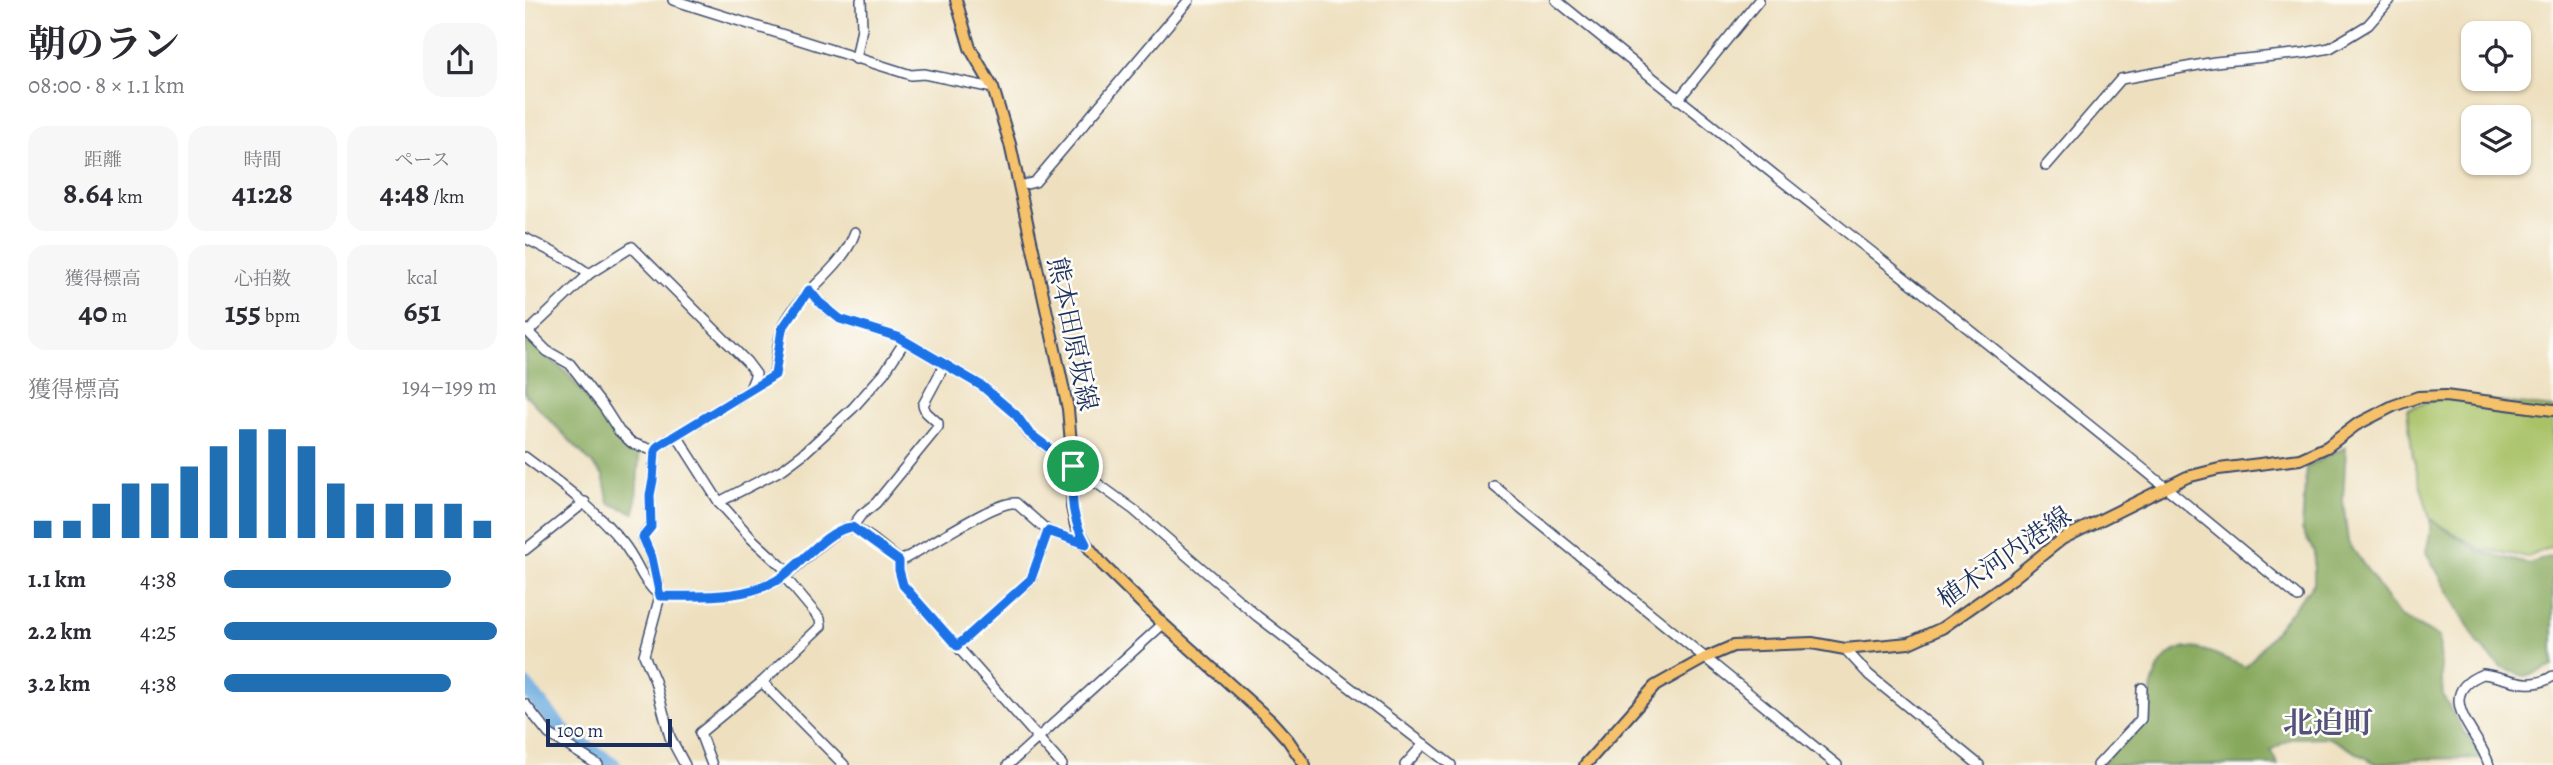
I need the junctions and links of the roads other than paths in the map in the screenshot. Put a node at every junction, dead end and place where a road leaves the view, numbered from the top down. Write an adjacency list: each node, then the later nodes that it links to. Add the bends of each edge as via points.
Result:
1 (673, 0): 8 (street)
2 (861, 0): 9 (street)
3 (955, 0): 10 (main road, 熊本田原坂線, via 970,48)
4 (1189, 0): 13 (street, via 1035,182)
5 (1556, 0): 11 (street)
6 (1759, 0): 11 (street)
7 (2390, 0): 12 (street, via 2368,25 2330,48 2120,79)
8 (695, 2): 9 (street)
9 (856, 59): 10 (street, via 911,75)
10 (993, 89): 13 (main road, 熊本田原坂線)
11 (1678, 100): 28 (street)
12 (2046, 166)
13 (1019, 186): 26 (main road, 熊本田原坂線, via 1068,409)
14 (855, 232): 17 (street, via 851,245)
15 (525, 238): 16 (street)
16 (589, 274): 18 (street); 21 (street, via 632,247 747,362 756,374)
17 (809, 290): 19 (street, via 840,319); 21 (street, via 782,329 775,375)
18 (527, 330): 24 (street, via 570,364 619,431 632,443)
19 (905, 341): 20 (street); 30 (street, via 853,408 803,454)
20 (945, 364): 26 (street, via 982,386 1016,415 1029,433); 31 (street, via 923,405 938,427)
21 (750, 389): 23 (street)
22 (2553, 410): 28 (main road, 植木河内港線, via 2445,396 2419,397 2356,425 2327,447 2300,459 2218,469)
23 (677, 436): 24 (street); 30 (street)
24 (655, 451): 37 (street, via 651,527 643,537)
25 (525, 457): 29 (street)
26 (1073, 466): 33 (main road, 熊本田原坂線, via 1072,507); 48 (street)
27 (1494, 486): 42 (street)
28 (2168, 487): 38 (street); 41 (main road, 植木河内港線, via 2062,539 1942,628 1909,643)
29 (585, 502): 34 (street); 37 (street, via 623,543 645,583)
30 (719, 502): 36 (street)
31 (852, 527): 35 (street); 36 (street, via 839,530)
32 (1048, 531): 33 (street); 35 (street, via 1009,502); 40 (street, via 1031,579)
33 (1086, 544): 39 (main road, 熊本田原坂線)
34 (525, 550)
35 (899, 561): 40 (street, via 903,585)
36 (786, 574): 37 (street, via 743,592); 44 (street, via 821,626)
37 (660, 596): 50 (street, via 644,655 670,737)
38 (2298, 597)
39 (1163, 624): 47 (street); 55 (main road, 熊本田原坂線, via 1271,721)
40 (957, 646): 47 (street)
41 (1845, 649): 42 (main road, 植木河内港線, via 1812,643 1733,646); 60 (street, via 1869,675)
42 (1705, 658): 58 (main road, 植木河内港線, via 1655,686); 59 (street)
43 (2553, 676): 62 (street, via 2539,684 2483,674 2462,688 2461,713)
44 (762, 682): 51 (street, via 700,733); 52 (street)
45 (2142, 688): 61 (street, via 2141,719)
46 (525, 704): 49 (street, via 549,734)
47 (1037, 737): 53 (street); 54 (street)
48 (1424, 744): 56 (street); 57 (street)
49 (597, 765)
50 (685, 765)
51 (712, 765)
52 (843, 765)
53 (1008, 765)
54 (1062, 765)
55 (1305, 765)
56 (1405, 765)
57 (1451, 765)
58 (1585, 765)
59 (1837, 765)
60 (1979, 765)
61 (2098, 765)
62 (2489, 765)

